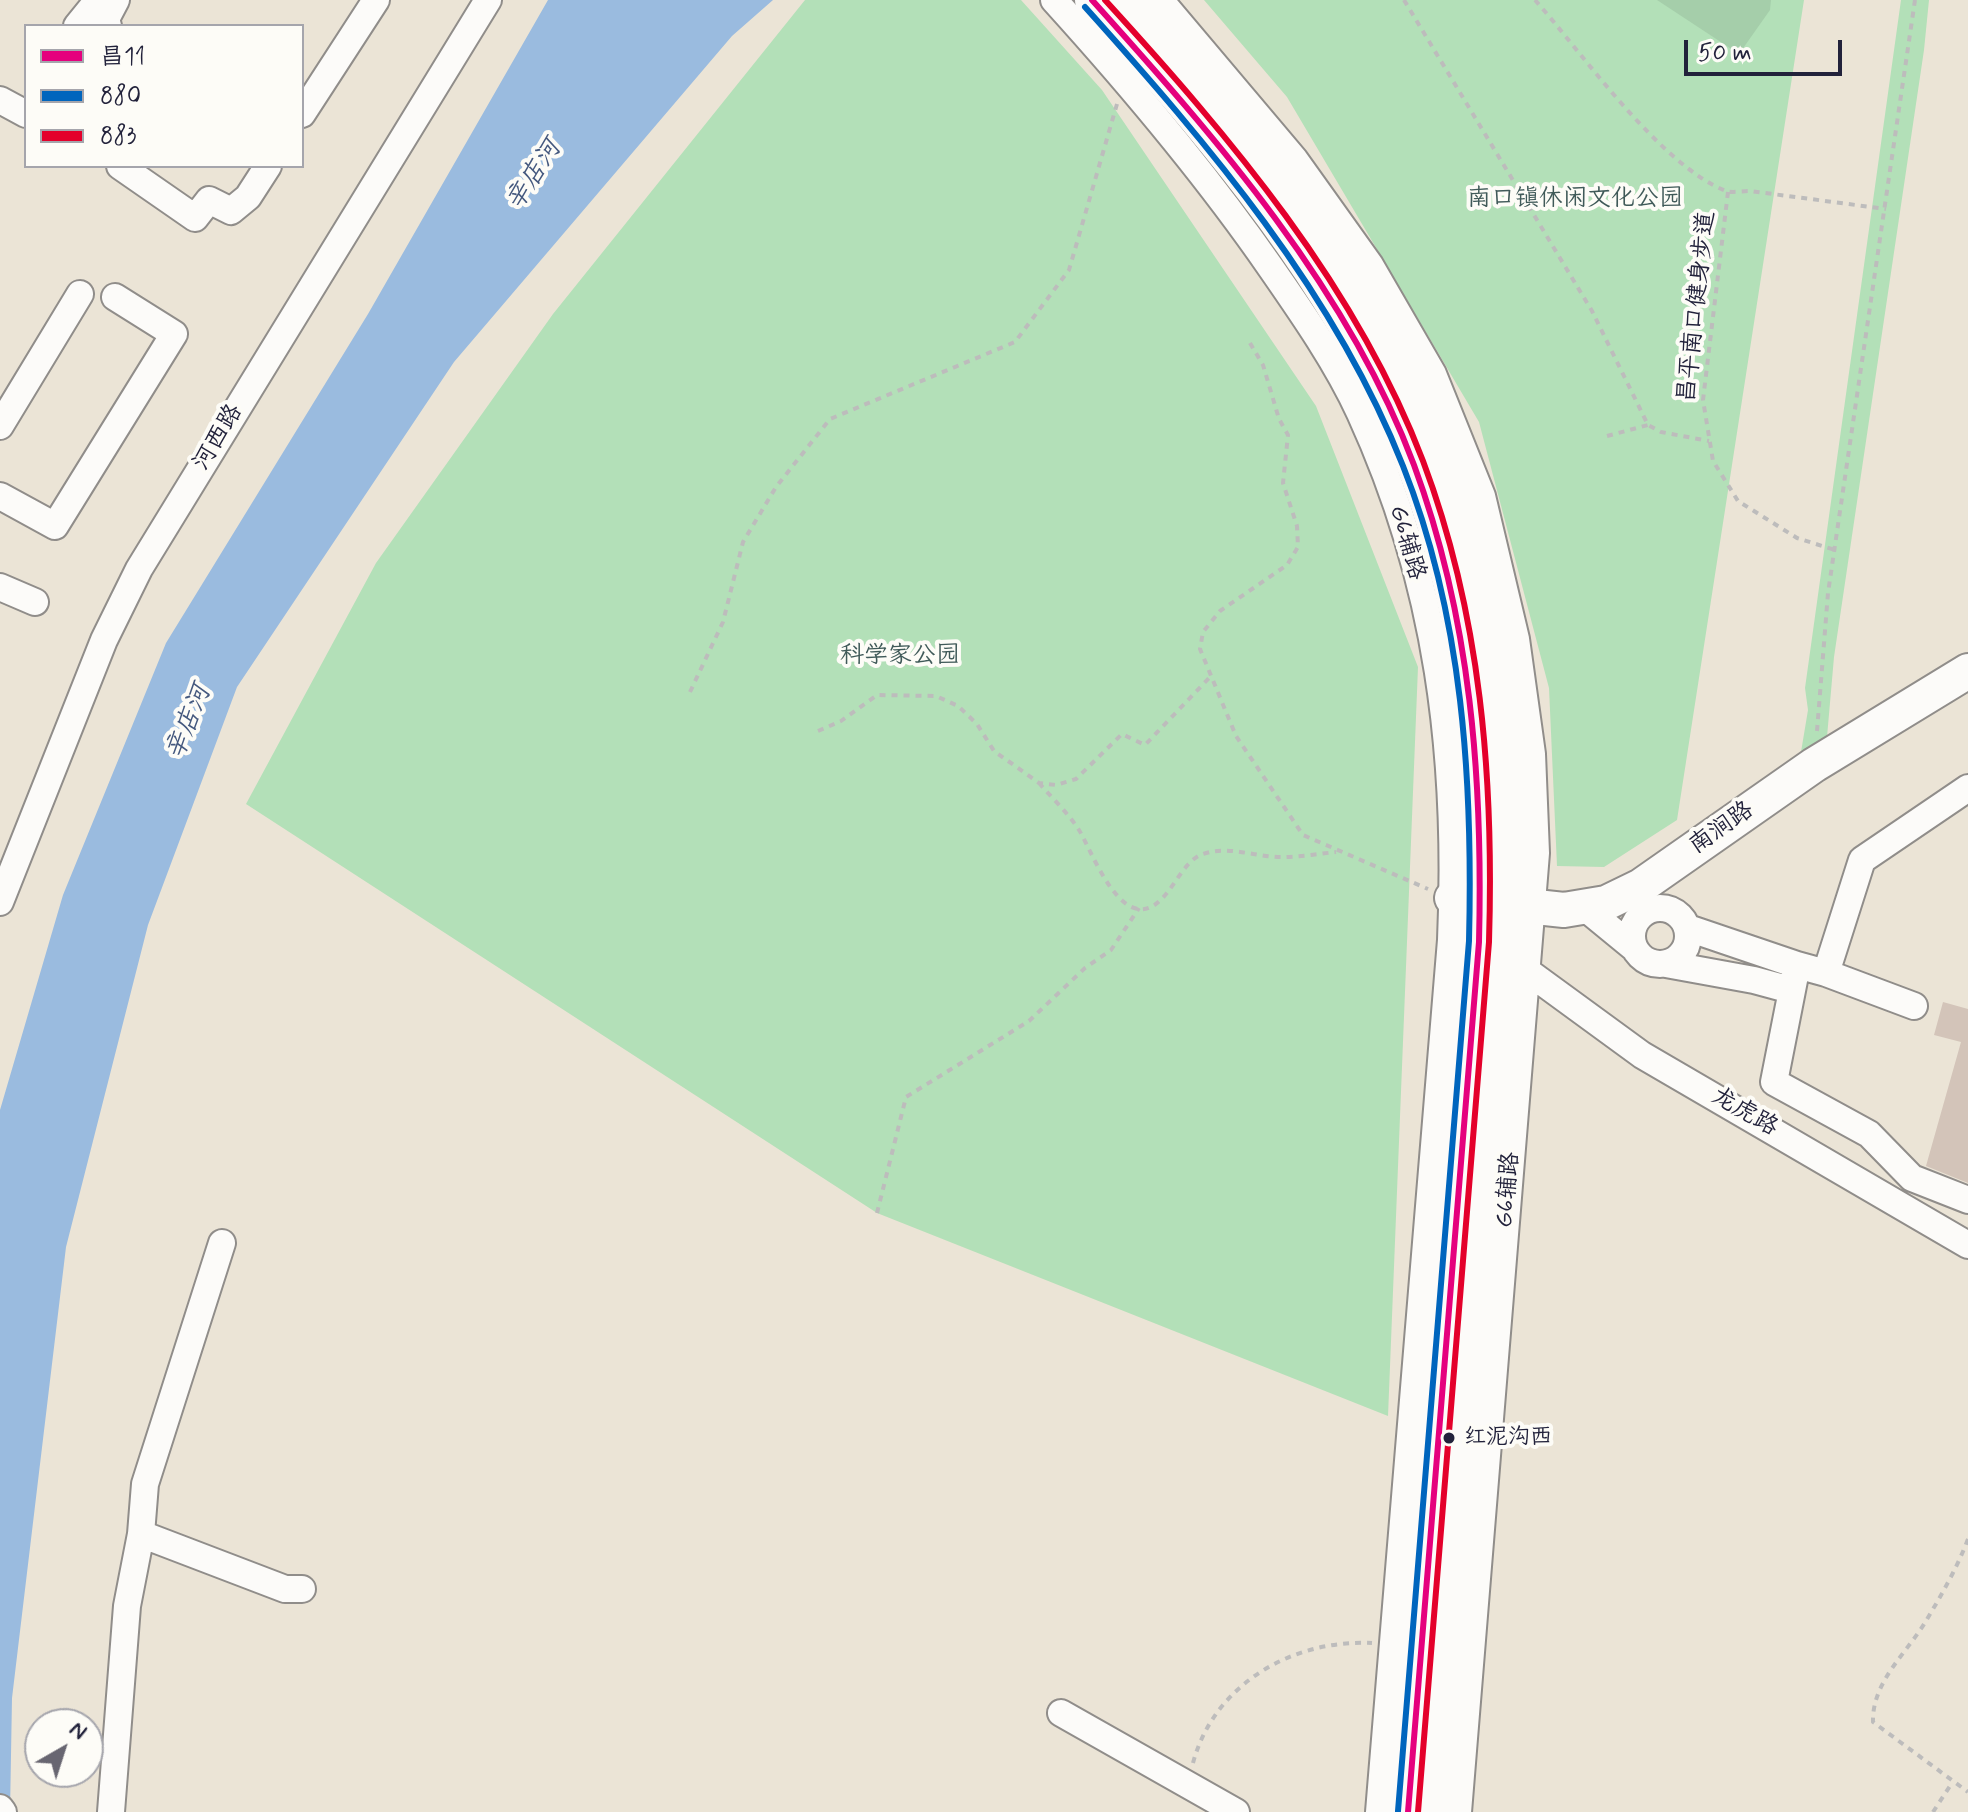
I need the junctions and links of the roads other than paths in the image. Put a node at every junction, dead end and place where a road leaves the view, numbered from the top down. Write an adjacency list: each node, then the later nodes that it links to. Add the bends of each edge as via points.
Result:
1 (98, 0): 9 (street)
2 (116, 0): 10 (street)
3 (376, 0): 11 (street)
4 (488, 0): 23 (street, 河西路, via 139,569 104,640)
5 (1054, 0): 24 (street, G6辅路, via 1229,208 1302,312 1359,412 1404,523 1436,653 1455,849)
6 (1092, 0): 24 (main road, G6辅路, via 1252,191 1326,297 1385,399 1431,515 1463,647)
7 (1126, 0): 24 (main road, G6辅路, via 1274,175 1349,279 1410,385 1457,504 1491,644 1507,756 1510,853)
8 (1160, 0): 24 (street, G6辅路, via 1295,160 1370,265 1433,374 1482,496 1516,639 1532,754 1536,853)
9 (79, 24)
10 (107, 24)
11 (304, 111)
12 (123, 168): 13 (street, via 195,218 209,200 231,211 248,197)
13 (267, 168)
14 (80, 294): 16 (street)
15 (115, 297): 17 (street, via 174,334 55,526)
16 (0, 426)
17 (1, 498)
18 (0, 587): 19 (street)
19 (35, 602)
20 (1968, 671): 22 (main road, 南涧路, via 1814,765)
21 (1968, 788): 30 (street, via 1862,860)
22 (1651, 897): 25 (main road, 南涧路); 26 (street, via 1678,913); 27 (street, via 1637,920)
23 (0, 902)
24 (1493, 902): 25 (main road, 南涧路, via 1564,910); 29 (street, G6辅路); 41 (street, G6辅路, via 1393,1645); 42 (main road, G6辅路); 43 (main road, G6辅路)
25 (1584, 907): 27 (street)
26 (1688, 928): 28 (street, via 1682,955); 31 (street)
27 (1634, 948): 28 (street, via 1647,961)
28 (1666, 964): 31 (street, via 1754,980)
29 (1527, 971): 35 (street, 龙虎路, via 1642,1055); 44 (street, G6辅路)
30 (1826, 973): 31 (street); 32 (street)
31 (1794, 978): 33 (street, via 1774,1082 1869,1134 1912,1178)
32 (1914, 1006)
33 (1968, 1200)
34 (222, 1243): 36 (street, via 145,1484)
35 (1968, 1245)
36 (141, 1534): 37 (street, via 285,1589); 39 (street, via 127,1606)
37 (302, 1589)
38 (1061, 1713): 40 (street)
39 (111, 1812)
40 (1236, 1812)
41 (1379, 1812)
42 (1408, 1812)
43 (1432, 1812)
44 (1458, 1812)

